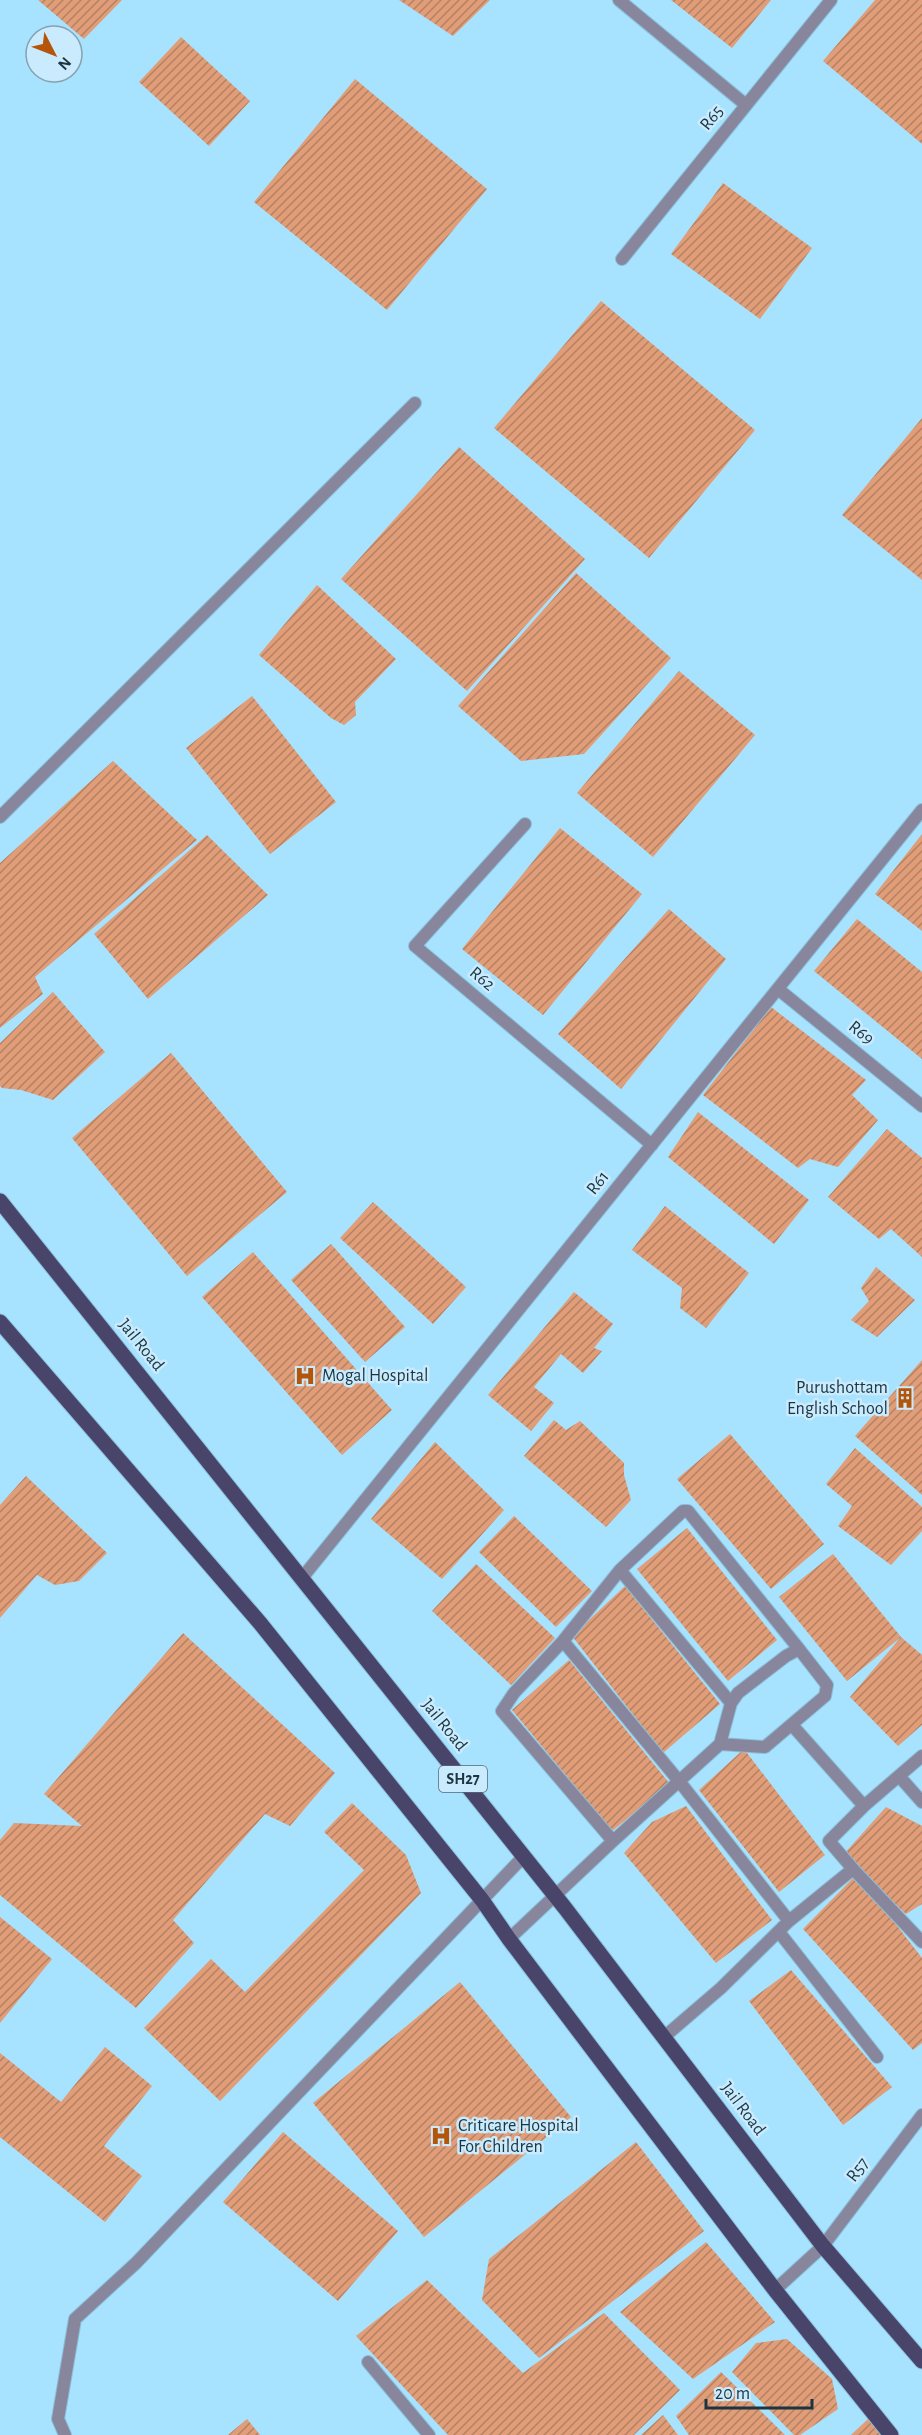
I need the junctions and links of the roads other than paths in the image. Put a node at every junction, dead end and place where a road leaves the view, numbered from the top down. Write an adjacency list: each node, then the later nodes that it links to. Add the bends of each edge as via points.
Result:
1 (619, 0): 3 (street)
2 (831, 0): 3 (street, R65)
3 (746, 105): 4 (street, R65)
4 (622, 259)
5 (415, 403): 7 (street)
6 (922, 810): 9 (street, R61)
7 (0, 817)
8 (525, 824): 11 (street, R62, via 415,946)
9 (778, 989): 10 (street, R69); 11 (street, R61)
10 (922, 1106)
11 (652, 1145): 15 (street, R61)
12 (0, 1201): 15 (main road, Jail Road / SH27)
13 (0, 1322): 30 (main road, via 260,1623)
14 (620, 1570): 16 (street); 17 (street, via 683,1511 688,1511); 18 (street)
15 (302, 1578): 27 (main road, Jail Road / SH27)
16 (562, 1641): 23 (street); 26 (street, via 502,1711)
17 (799, 1649): 18 (street, via 738,1693); 19 (street, via 827,1685 825,1696)
18 (731, 1703): 20 (street)
19 (792, 1725): 20 (street, via 765,1747); 25 (street)
20 (720, 1744): 23 (street)
21 (922, 1756): 22 (street)
22 (899, 1776): 24 (street); 25 (street)
23 (679, 1781): 26 (street); 31 (street)
24 (922, 1802)
25 (864, 1806): 28 (street, via 829,1841)
26 (613, 1841): 29 (street)
27 (524, 1856): 29 (main road, Jail Road / SH27); 30 (street)
28 (853, 1869): 31 (street); 34 (street)
29 (555, 1895): 33 (street); 35 (main road, Jail Road / SH27)
30 (482, 1900): 33 (main road); 42 (street, via 136,2263 75,2319 57,2419)
31 (789, 1921): 32 (street)
32 (779, 1932): 35 (street); 36 (street)
33 (509, 1939): 39 (main road)
34 (922, 1942)
35 (664, 2037): 38 (main road, Jail Road / SH27)
36 (877, 2056)
37 (922, 2115): 38 (street, R57)
38 (823, 2246): 39 (street, R57); 40 (main road, Jail Road / SH27)
39 (775, 2290): 44 (main road)
40 (922, 2361)
41 (368, 2362): 43 (street)
42 (65, 2435)
43 (429, 2435)
44 (891, 2435)

